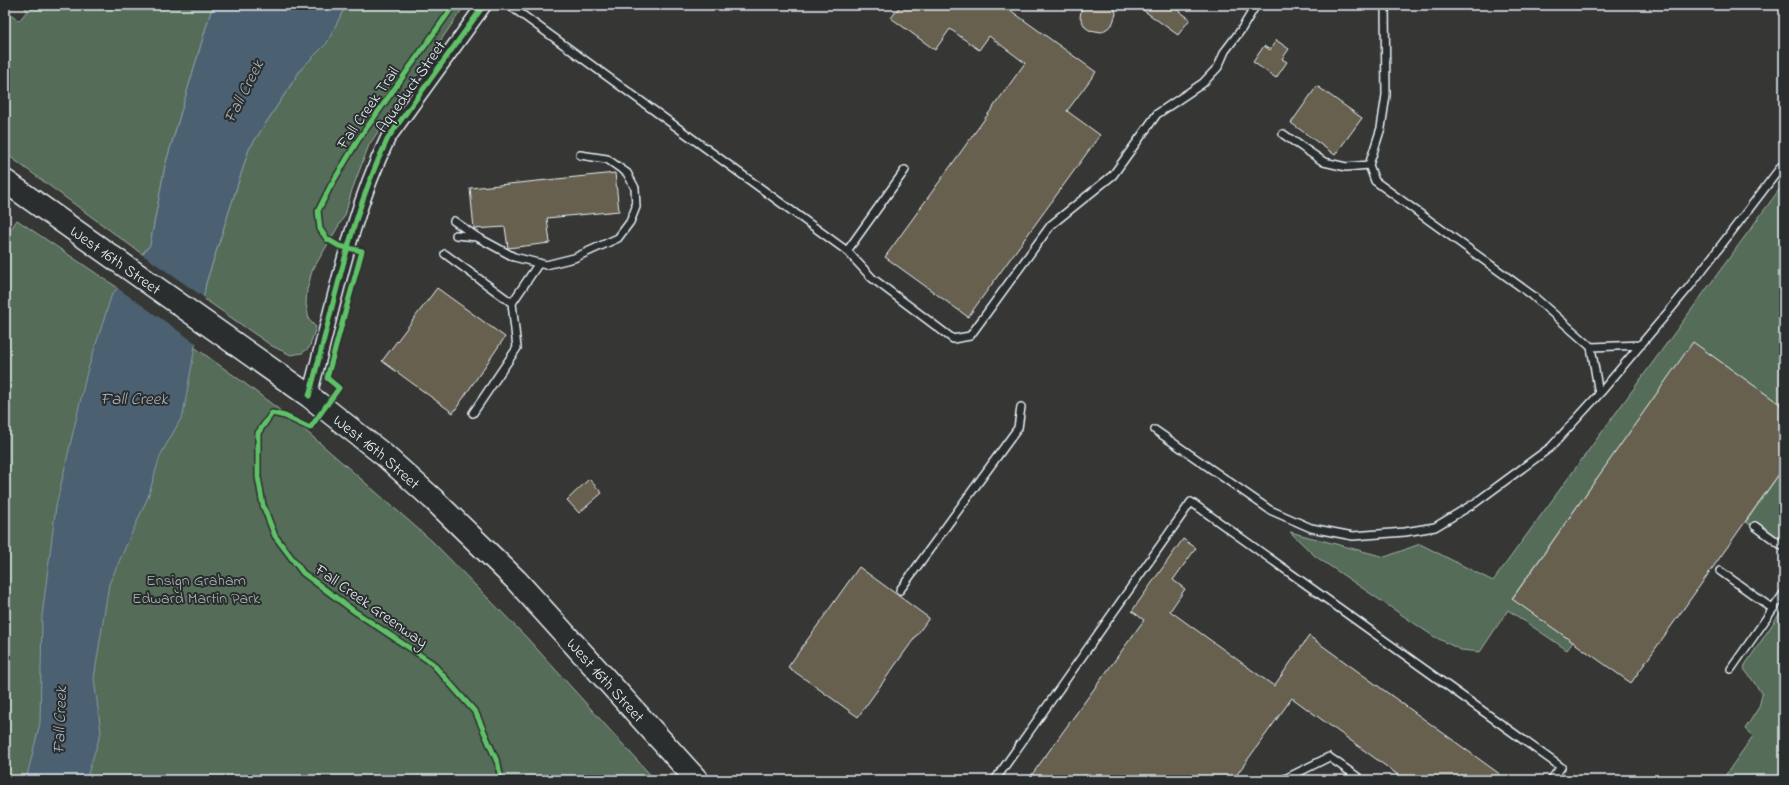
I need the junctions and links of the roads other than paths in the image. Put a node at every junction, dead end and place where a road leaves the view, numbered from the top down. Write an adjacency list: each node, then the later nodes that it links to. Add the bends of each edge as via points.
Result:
1 (484, 5): 21 (street, Aqueduct Street, via 388,138 378,160 348,248)
2 (509, 5): 14 (lane)
3 (1256, 5): 14 (lane, via 1225,51 1218,67 1203,83 1157,114 1113,175 1051,225 970,336 953,339 872,278)
4 (1385, 5): 8 (lane, via 1386,95 1381,128)
5 (1283, 134): 8 (lane, via 1324,162 1346,167)
6 (580, 155): 16 (lane, via 607,159 627,173 635,188 636,207 630,222 618,238 574,258 546,265)
7 (1784, 163): 18 (lane, via 1690,286)
8 (1369, 165): 19 (lane, via 1375,181 1532,295)
9 (904, 170): 14 (lane)
10 (5, 182): 21 (main road, West 16th Street)
11 (454, 221): 13 (lane)
12 (456, 235): 13 (lane)
13 (478, 237): 16 (lane, via 514,257)
14 (847, 251)
15 (445, 254): 17 (lane)
16 (539, 263): 17 (lane)
17 (512, 304): 23 (lane, via 517,348)
18 (1641, 345): 19 (lane); 20 (lane)
19 (1591, 347): 20 (lane)
20 (1598, 394): 24 (lane, via 1551,447 1476,503 1435,527 1405,532 1353,536 1310,528 1270,510)
21 (309, 396): 32 (main road, West 16th Street, via 417,484 499,563)
22 (1021, 407): 28 (lane, via 1018,428)
23 (473, 413)
24 (1155, 430)
25 (1755, 526): 26 (lane)
26 (1784, 547)
27 (1720, 571): 30 (lane)
28 (900, 590)
29 (1784, 593): 30 (lane)
30 (1773, 609): 31 (lane)
31 (1731, 669)
32 (697, 780)
33 (995, 780): 36 (lane, via 1191,502 1561,767)
34 (1282, 780): 35 (lane, via 1328,757)
35 (1362, 780)
36 (1551, 780)

